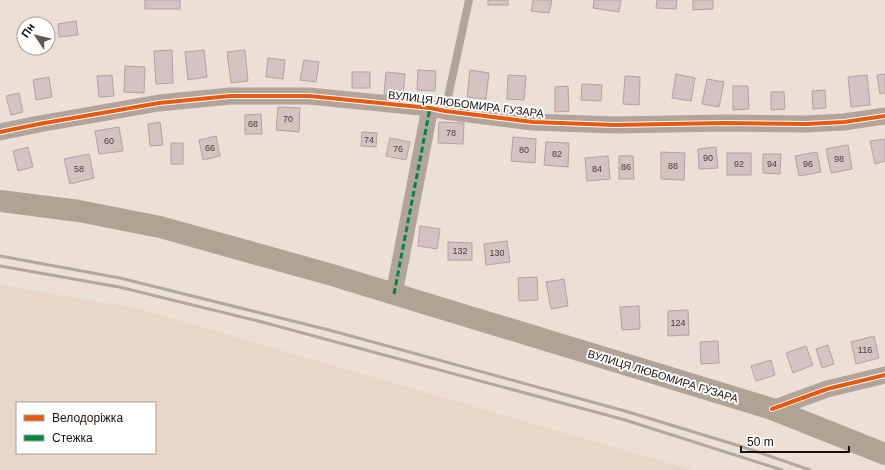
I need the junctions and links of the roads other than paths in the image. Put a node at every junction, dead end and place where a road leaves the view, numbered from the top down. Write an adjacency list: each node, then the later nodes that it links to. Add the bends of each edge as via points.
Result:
1 (469, 0): 2 (lane)
2 (438, 110): 3 (street, ВУЛИЦЯ ЛЮБОМИРА ГУЗАРА, via 533,122 614,125 806,124); 4 (street, ВУЛИЦЯ ЛЮБОМИРА ГУЗАРА, via 309,96 230,96 159,103); 6 (street, ВУЛИЦЯ ЛЮБОМИРА ГУЗАРА)
3 (885, 116)
4 (0, 132)
5 (0, 201): 6 (main road, ВУЛИЦЯ ЛЮБОМИРА ГУЗАРА, via 79,211 160,227)
6 (394, 294): 8 (main road, ВУЛИЦЯ ЛЮБОМИРА ГУЗАРА)
7 (885, 375): 8 (street, via 827,389)
8 (772, 409): 9 (main road, ВУЛИЦЯ ЛЮБОМИРА ГУЗАРА)
9 (885, 454)

